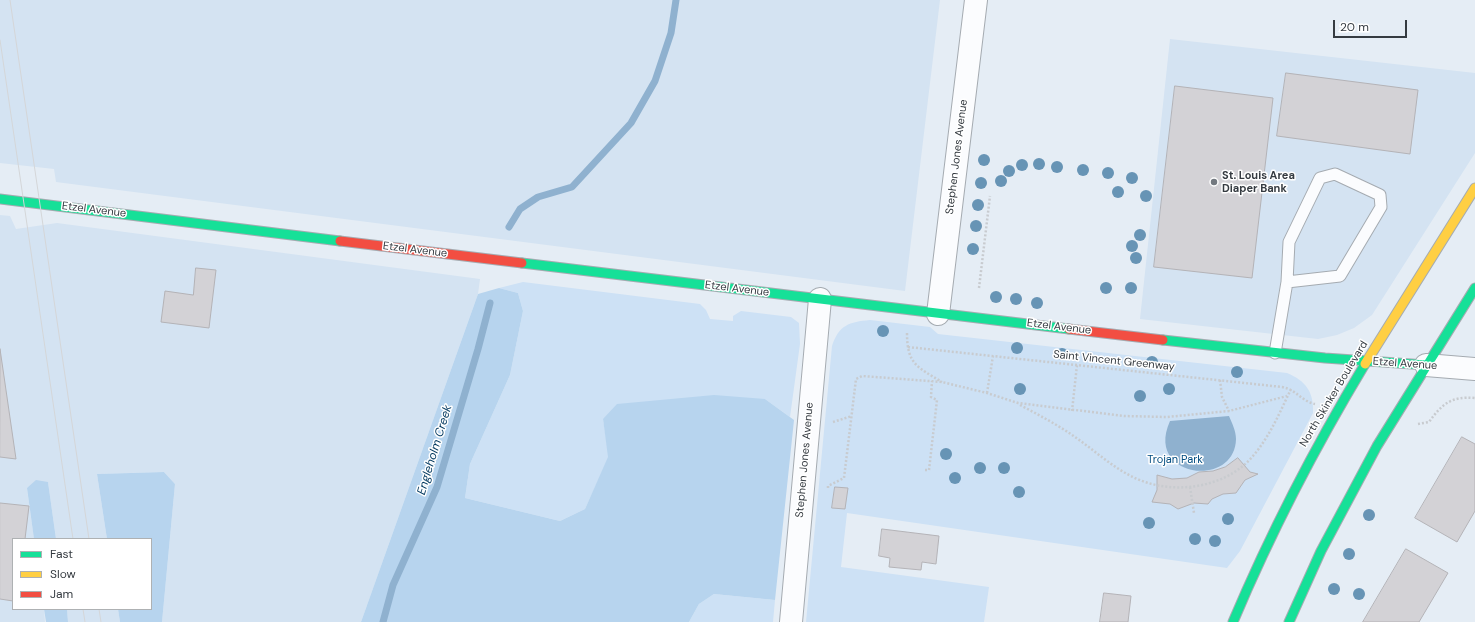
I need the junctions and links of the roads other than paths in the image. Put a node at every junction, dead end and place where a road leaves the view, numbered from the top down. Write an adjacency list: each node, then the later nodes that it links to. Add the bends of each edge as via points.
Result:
1 (976, 0): 7 (street, Stephen Jones Avenue)
2 (1475, 188): 9 (street, North Skinker Boulevard)
3 (0, 199): 6 (street, Etzel Avenue)
4 (1287, 282): 4 (lane, via 1289,242 1320,178 1335,174 1380,195 1381,207 1340,276); 8 (lane)
5 (1475, 288): 10 (street)
6 (820, 299): 7 (street, Etzel Avenue); 12 (street, Stephen Jones Avenue)
7 (938, 314): 8 (street, Etzel Avenue)
8 (1275, 353): 9 (street, Etzel Avenue)
9 (1366, 361): 10 (street, Etzel Avenue); 13 (street, North Skinker Boulevard, via 1280,515)
10 (1426, 365): 11 (street, Etzel Avenue); 14 (street, via 1392,420 1321,551)
11 (1475, 369)
12 (790, 622)
13 (1233, 622)
14 (1289, 622)

